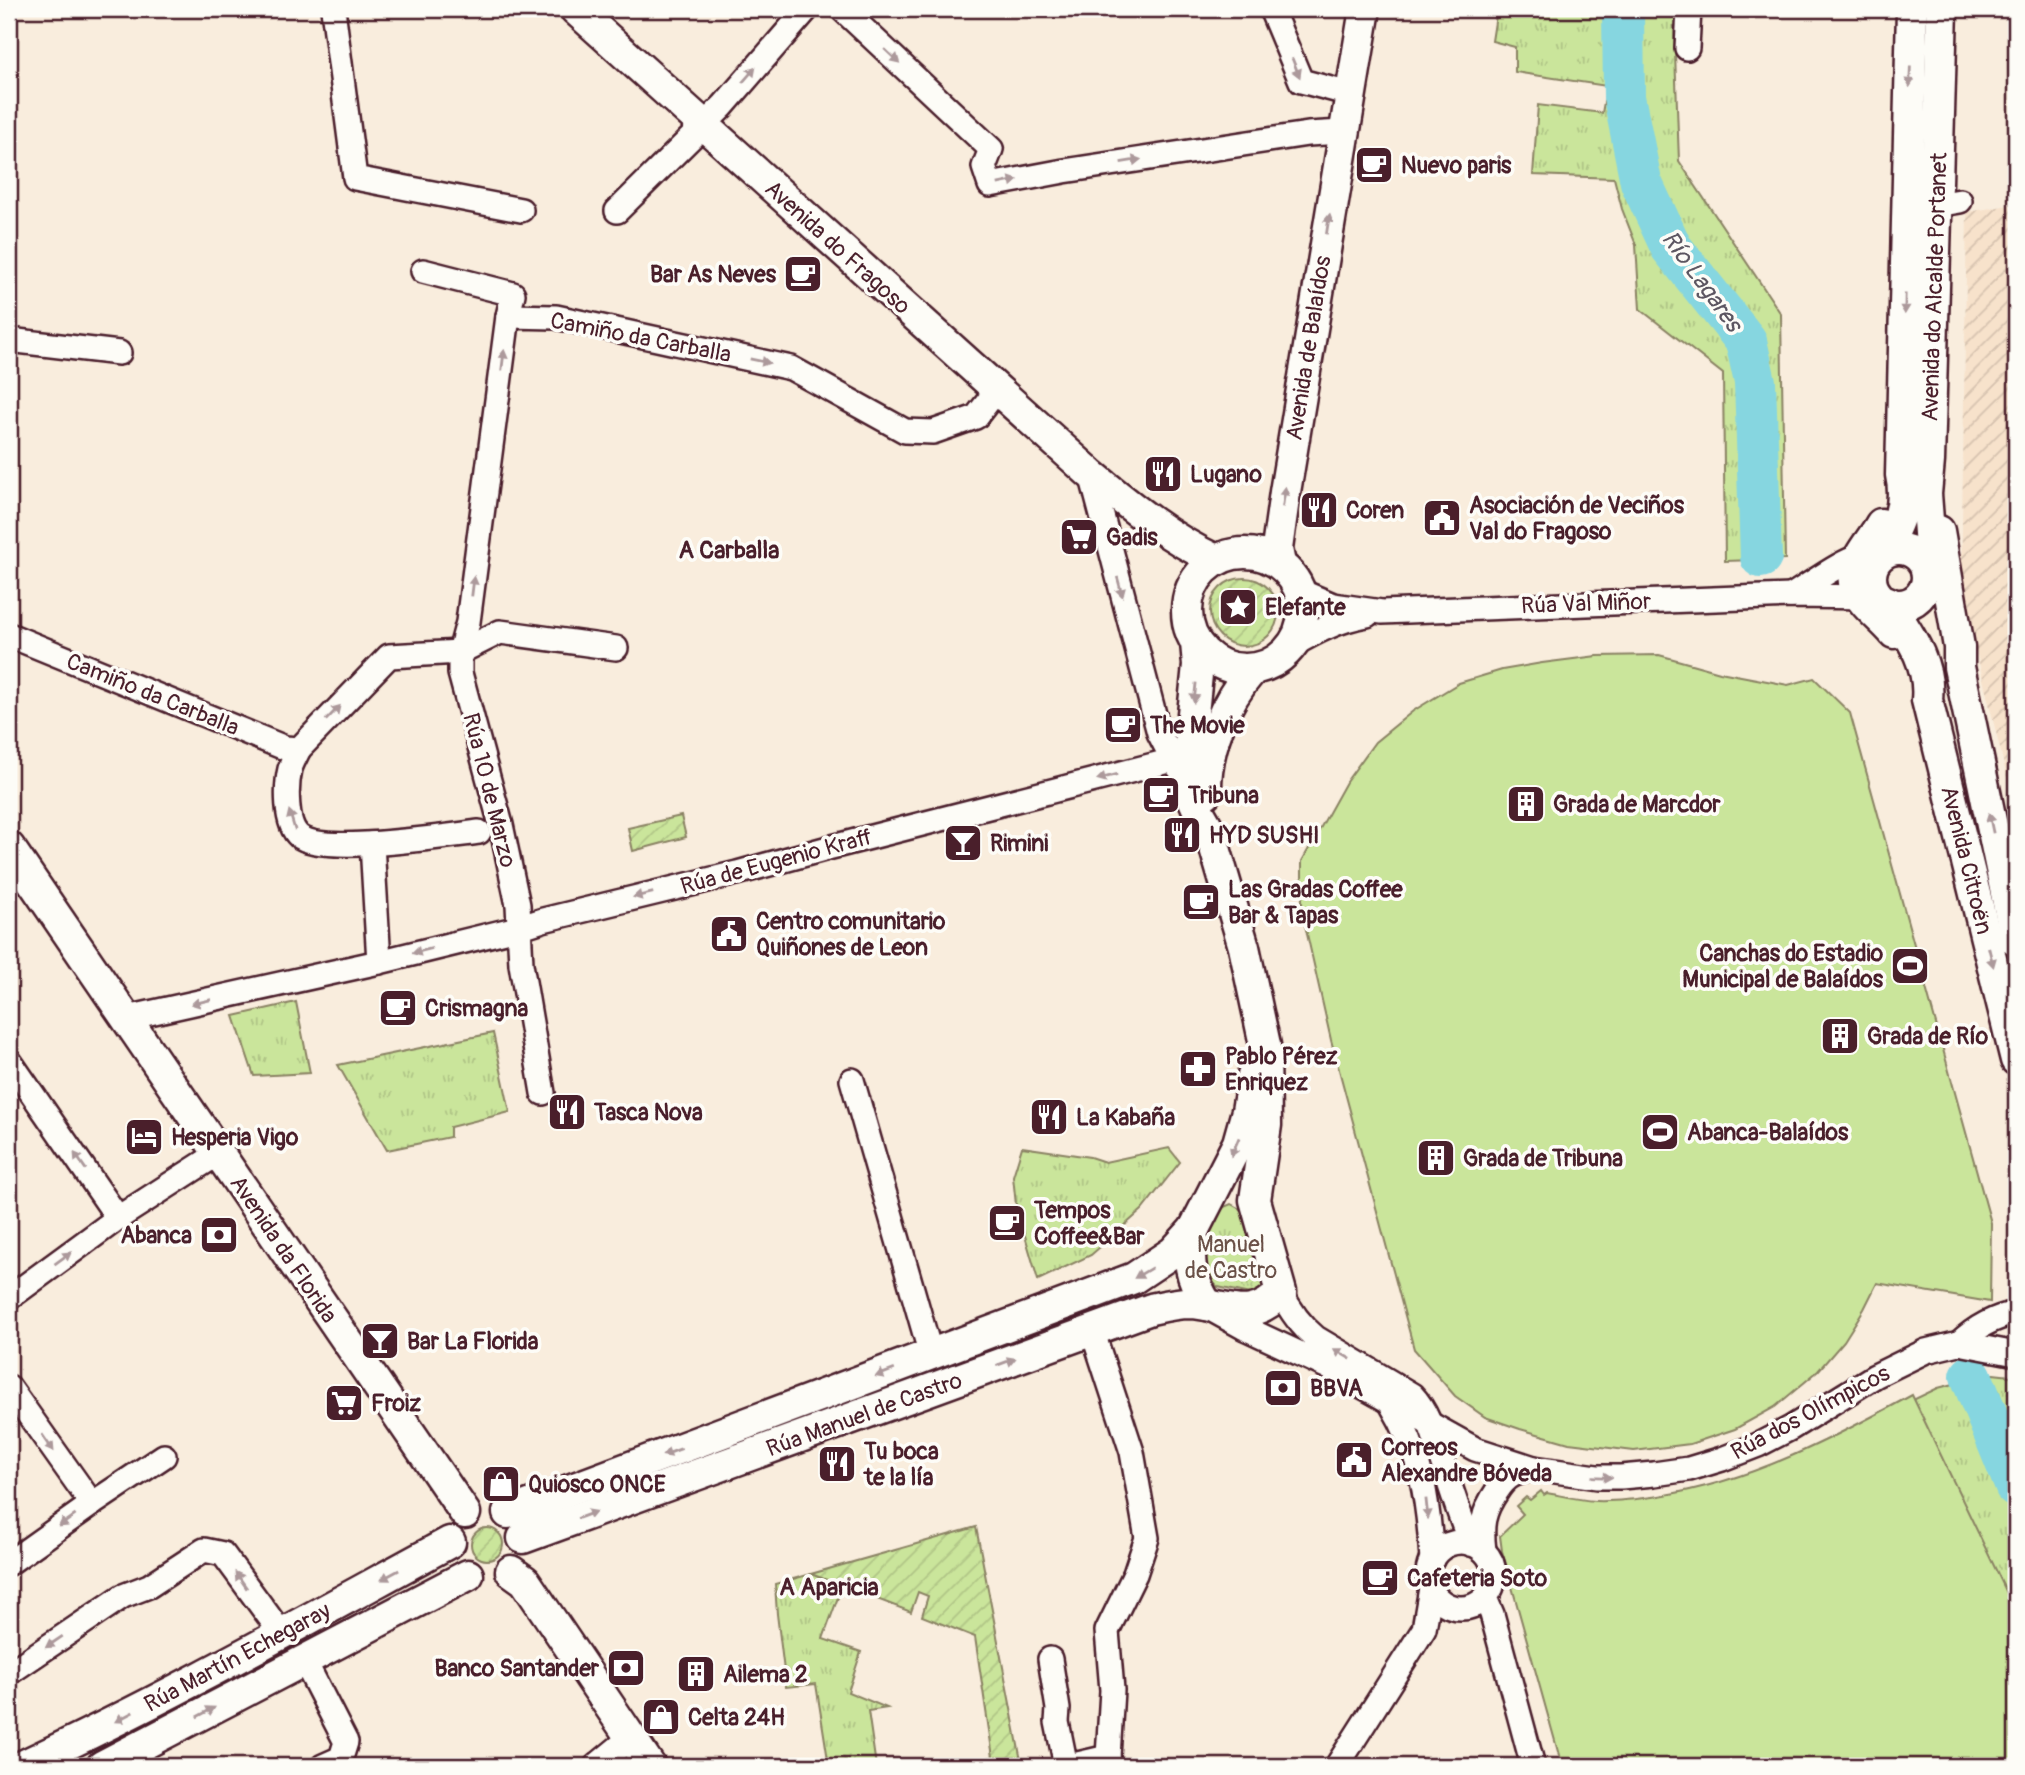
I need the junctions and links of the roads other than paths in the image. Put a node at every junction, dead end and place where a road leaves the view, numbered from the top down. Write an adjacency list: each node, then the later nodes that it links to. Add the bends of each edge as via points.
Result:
1 (333, 9): 14 (street, via 355,178)
2 (807, 9): 12 (street, one-way to 2)
3 (842, 9): 13 (street, one-way to 13, via 992,149 984,167 990,186 1064,171)
4 (1271, 9): 11 (street, one-way to 11, via 1301,81)
5 (1365, 9): 11 (main road, Avenida de Balaídos)
6 (1689, 9): 10 (street)
7 (1912, 9): 24 (main road, Avenida do Alcalde Portanet, one-way to 24, via 1904,488 1900,519)
8 (1942, 9): 21 (main road, Avenida do Alcalde Portanet, via 1949,203)
9 (585, 12): 12 (main road, Avenida do Fragoso)
10 (1687, 48)
11 (1350, 94): 13 (main road, Avenida de Balaídos)
12 (704, 126): 15 (street); 20 (main road, Avenida do Fragoso)
13 (1343, 132): 26 (main road, Avenida de Balaídos, one-way to 13, via 1277,550 1285,492)
14 (521, 210)
15 (617, 211)
16 (423, 271): 17 (street, Camiño da Carballa)
17 (511, 305): 20 (street, Camiño da Carballa, one-way to 20, via 792,368 905,431 933,432 976,417); 37 (street, one-way to 17, via 468,622)
18 (9, 340): 19 (street)
19 (119, 353)
20 (997, 390): 22 (main road, Avenida do Fragoso)
21 (1929, 461): 27 (main road, Avenida do Alcalde Portanet); 38 (main road)
22 (1091, 474): 23 (main road, Avenida do Fragoso); 41 (street, one-way to 41, via 1159,733)
23 (1145, 518): 25 (main road); 29 (main road, via 1177,565)
24 (1870, 555): 27 (main road, via 1908,550 1921,558); 30 (street); 31 (main road)
25 (1216, 560): 26 (main road, via 1255,553); 29 (main road, via 1195,580)
26 (1280, 564): 28 (main road)
27 (1926, 573): 31 (main road, via 1920,596 1913,601); 38 (main road, via 1937,594 1950,655)
28 (1300, 591): 32 (street, via 1332,605); 35 (main road, via 1304,609)
29 (1190, 594): 34 (main road, via 1189,628)
30 (1791, 596): 31 (street, Rúa Val Miñor); 32 (street, Rúa Val Miñor)
31 (1876, 604): 52 (main road, Avenida Citroën, one-way to 52, via 1909,632 1920,655 1927,700)
32 (1382, 612): 35 (street, via 1345,619)
33 (9, 635): 40 (street, Camiño da Carballa, via 285,748)
34 (1196, 643): 39 (main road, via 1221,664); 41 (main road, one-way to 41, via 1198,665)
35 (1293, 645): 39 (main road, via 1268,665)
36 (615, 648): 37 (street, via 500,632)
37 (460, 652): 40 (street, one-way to 37, via 389,656); 46 (street, Rúa 10 de Marzo, via 460,673 501,825)
38 (1959, 667): 47 (main road, Avenida Citroën, one-way to 38)
39 (1253, 669): 42 (main road, via 1232,698 1212,746 1206,773)
40 (299, 749): 44 (street, one-way to 40, via 309,842 297,835 290,824 288,803 290,770)
41 (1184, 762): 42 (main road, via 1192,796); 46 (street, Rúa de Eugenio Kraff, one-way to 46)
42 (1210, 831): 49 (main road)
43 (480, 832): 44 (street)
44 (372, 844): 48 (street)
45 (9, 846): 50 (main road, Avenida da Florida)
46 (518, 928): 48 (street, Rúa de Eugenio Kraff, one-way to 48); 54 (street, Rúa 10 de Marzo)
47 (2016, 941)
48 (379, 962): 50 (street, Rúa de Eugenio Kraff, one-way to 50)
49 (1253, 984): 56 (main road, one-way to 56, via 1251,1090 1238,1143); 57 (main road, via 1265,1045 1266,1078 1266,1125)
50 (127, 1018): 55 (main road, Avenida da Florida)
51 (9, 1060): 58 (street, one-way to 51)
52 (2016, 1060)
53 (852, 1080): 67 (street, Rúa Manuel de Castro)
54 (543, 1093)
55 (219, 1153): 58 (street); 74 (main road, Avenida da Florida)
56 (1209, 1200): 57 (main road, via 1230,1192); 59 (main road)
57 (1255, 1200): 60 (main road)
58 (118, 1218): 61 (street, one-way to 58)
59 (1194, 1229): 62 (main road, via 1190,1271); 67 (main road, Rúa Manuel de Castro, one-way to 67, via 1173,1252 1134,1278)
60 (1281, 1292): 62 (main road, via 1250,1311); 70 (street, one-way to 60, via 1412,1395 1303,1327)
61 (9, 1298)
62 (1207, 1305): 64 (main road, Rúa Manuel de Castro, via 1151,1309); 69 (street)
63 (2016, 1313): 65 (street, Rúa dos Olímpicos, via 1972,1330)
64 (1092, 1330): 75 (main road, Rúa Manuel de Castro, one-way to 64); 90 (street, via 1132,1452 1147,1538 1107,1631 1112,1690)
65 (1959, 1343): 66 (street, Rúa dos Olímpicos); 72 (street, Rúa dos Olímpicos, one-way to 65, via 1621,1477 1689,1469 1758,1445 1875,1376 1926,1352)
66 (2016, 1354)
67 (931, 1355): 75 (main road, Rúa Manuel de Castro, one-way to 75)
68 (9, 1387): 73 (street, one-way to 73)
69 (1388, 1399): 70 (street); 79 (street, one-way to 79, via 1405,1427 1420,1471)
70 (1431, 1425): 72 (street, Rúa dos Olímpicos, via 1475,1449); 77 (street, via 1448,1481)
71 (164, 1456): 73 (street)
72 (1534, 1468): 77 (street, via 1503,1482 1484,1512)
73 (92, 1504): 78 (street, one-way to 78)
74 (465, 1513): 75 (main road, via 486,1506 497,1508); 76 (main road)
75 (515, 1526): 80 (main road, via 523,1550)
76 (450, 1542): 81 (main road, via 454,1561); 85 (main road, Rúa Martín Echegaray, one-way to 85)
77 (1478, 1548): 79 (street, via 1453,1543); 83 (street, via 1490,1559 1493,1580)
78 (11, 1557)
79 (1432, 1560): 82 (street)
80 (511, 1571): 81 (main road, via 490,1580); 89 (main road, via 525,1581)
81 (467, 1575): 87 (main road, Rúa Martín Echegaray)
82 (1431, 1588): 83 (street, via 1451,1606); 84 (street)
83 (1477, 1603): 84 (street); 98 (street, via 1492,1614)
84 (1424, 1629): 97 (street)
85 (282, 1634): 88 (street, one-way to 88, via 223,1554 204,1550 149,1586 122,1596); 91 (main road, Rúa Martín Echegaray, one-way to 91)
86 (1050, 1659): 96 (street, via 1057,1722)
87 (304, 1660): 92 (main road, Rúa Martín Echegaray, one-way to 87); 93 (street, via 346,1742 341,1758)
88 (9, 1673)
89 (631, 1738): 94 (street); 95 (main road)
90 (1109, 1762): 96 (street)
91 (22, 1766)
92 (102, 1766)
93 (323, 1766)
94 (596, 1766)
95 (650, 1766)
96 (1068, 1766)
97 (1336, 1766)
98 (1533, 1766)

